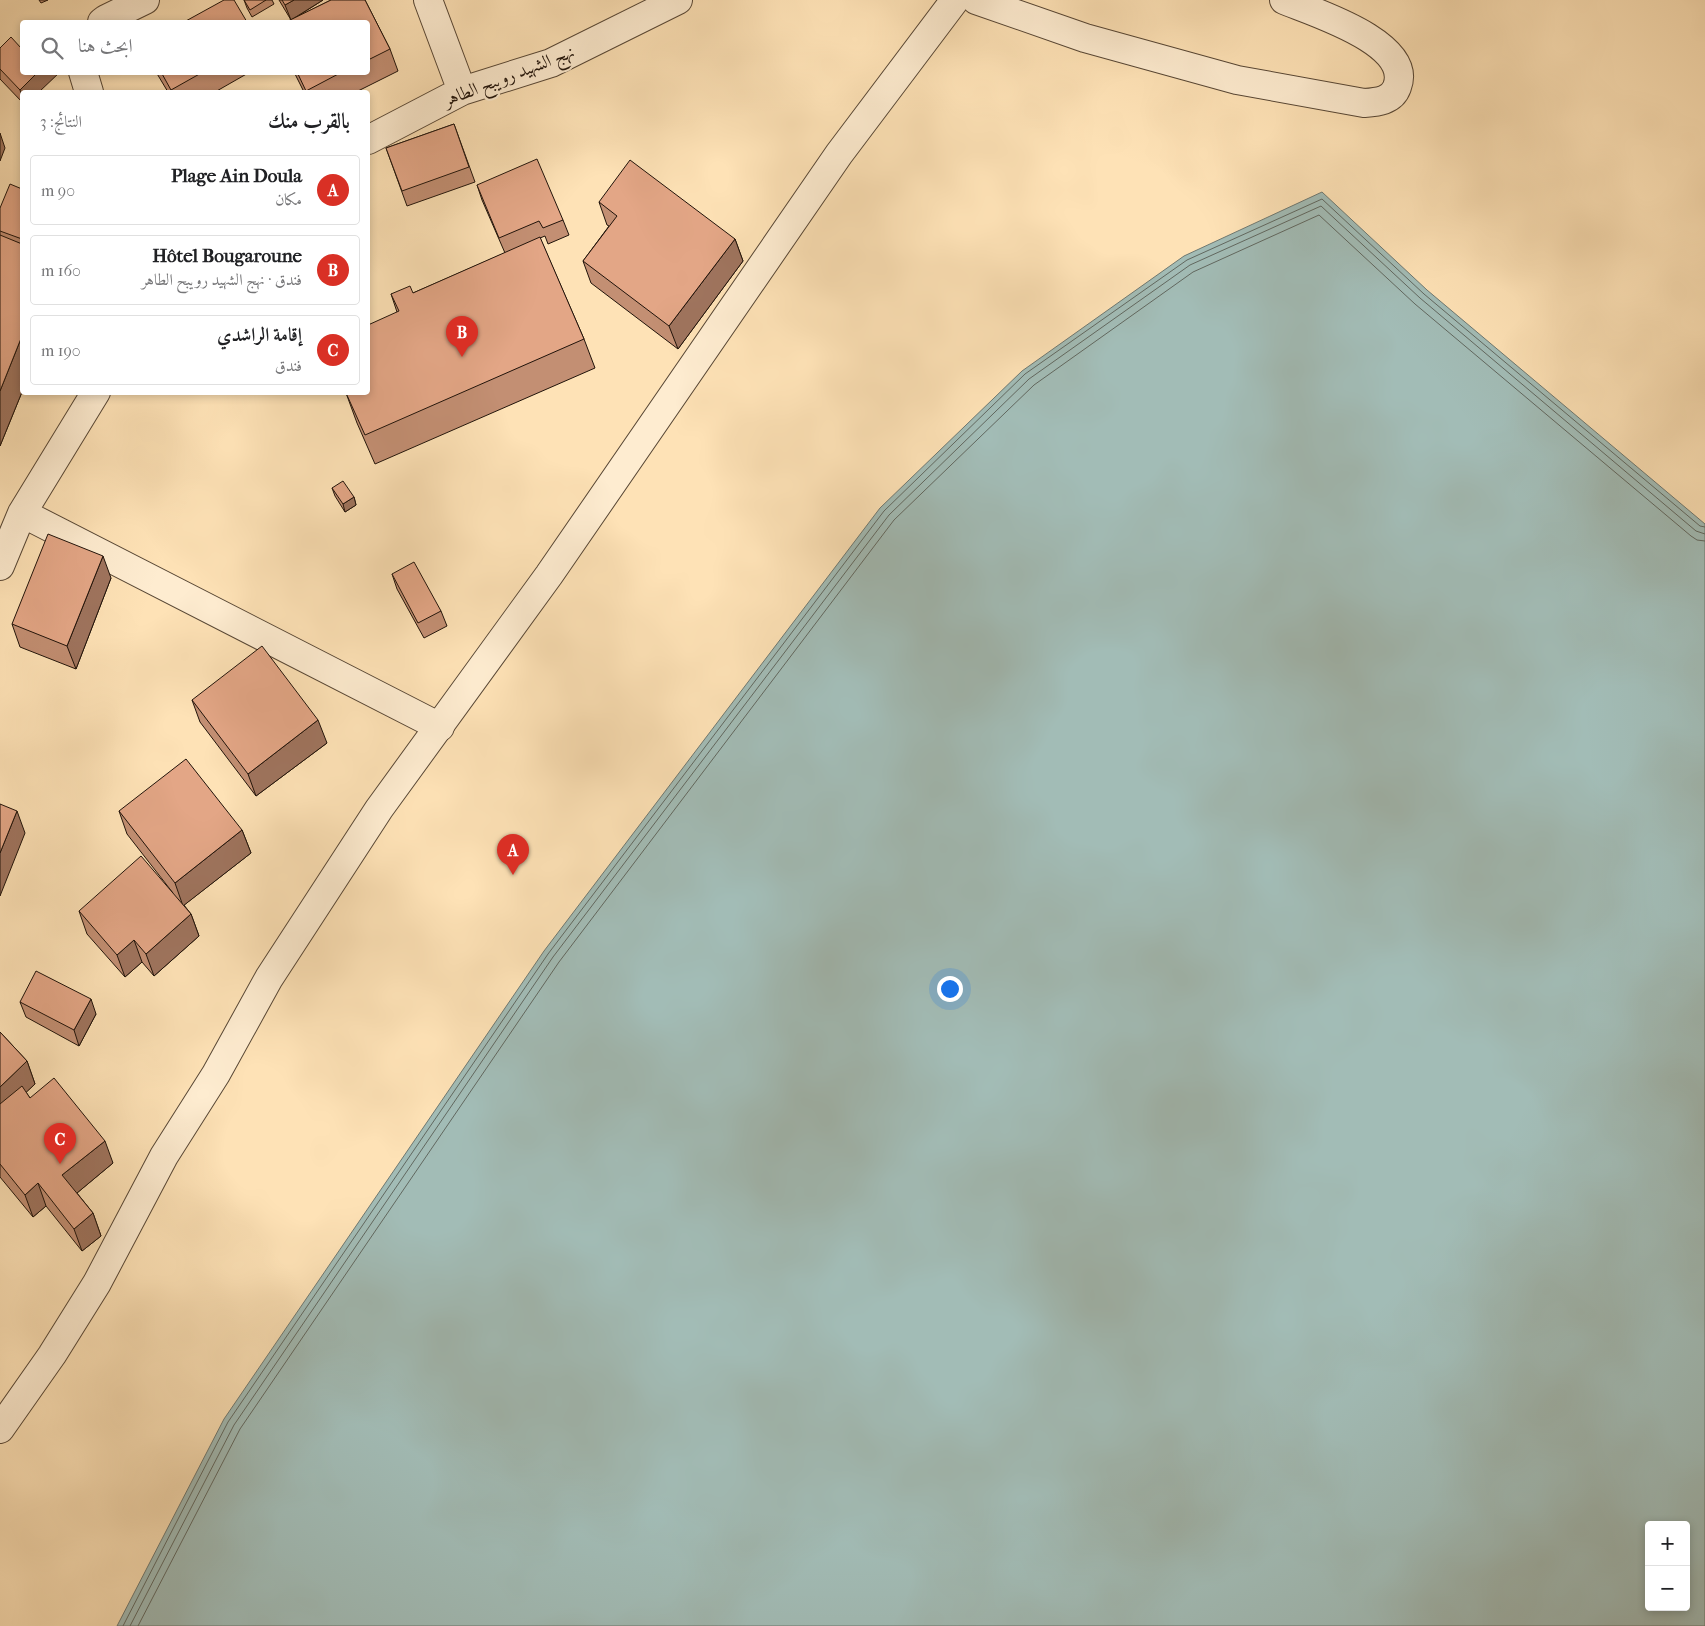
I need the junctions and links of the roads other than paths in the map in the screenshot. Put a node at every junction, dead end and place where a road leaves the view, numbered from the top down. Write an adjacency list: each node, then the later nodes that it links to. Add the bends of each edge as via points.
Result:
1 (145, 0): 7 (street)
2 (428, 0): 10 (street)
3 (678, 0): 10 (street, نهج الشهيد رويبح الطاهر, via 552,63)
4 (956, 0): 15 (street, via 839,154 549,575)
5 (976, 0): 6 (street, via 1085,38 1237,80 1364,103 1386,99 1394,93 1399,78 1392,58 1385,50 1368,37)
6 (1284, 0)
7 (105, 20)
8 (84, 75): 9 (street)
9 (88, 90)
10 (462, 91): 11 (street, نهج الشهيد رويبح الطاهر)
11 (370, 139)
12 (94, 395): 13 (street)
13 (22, 513): 14 (street); 15 (street)
14 (0, 566)
15 (440, 727): 16 (street, via 379,809 269,978 216,1074 164,1156 98,1283)
16 (0, 1429)

